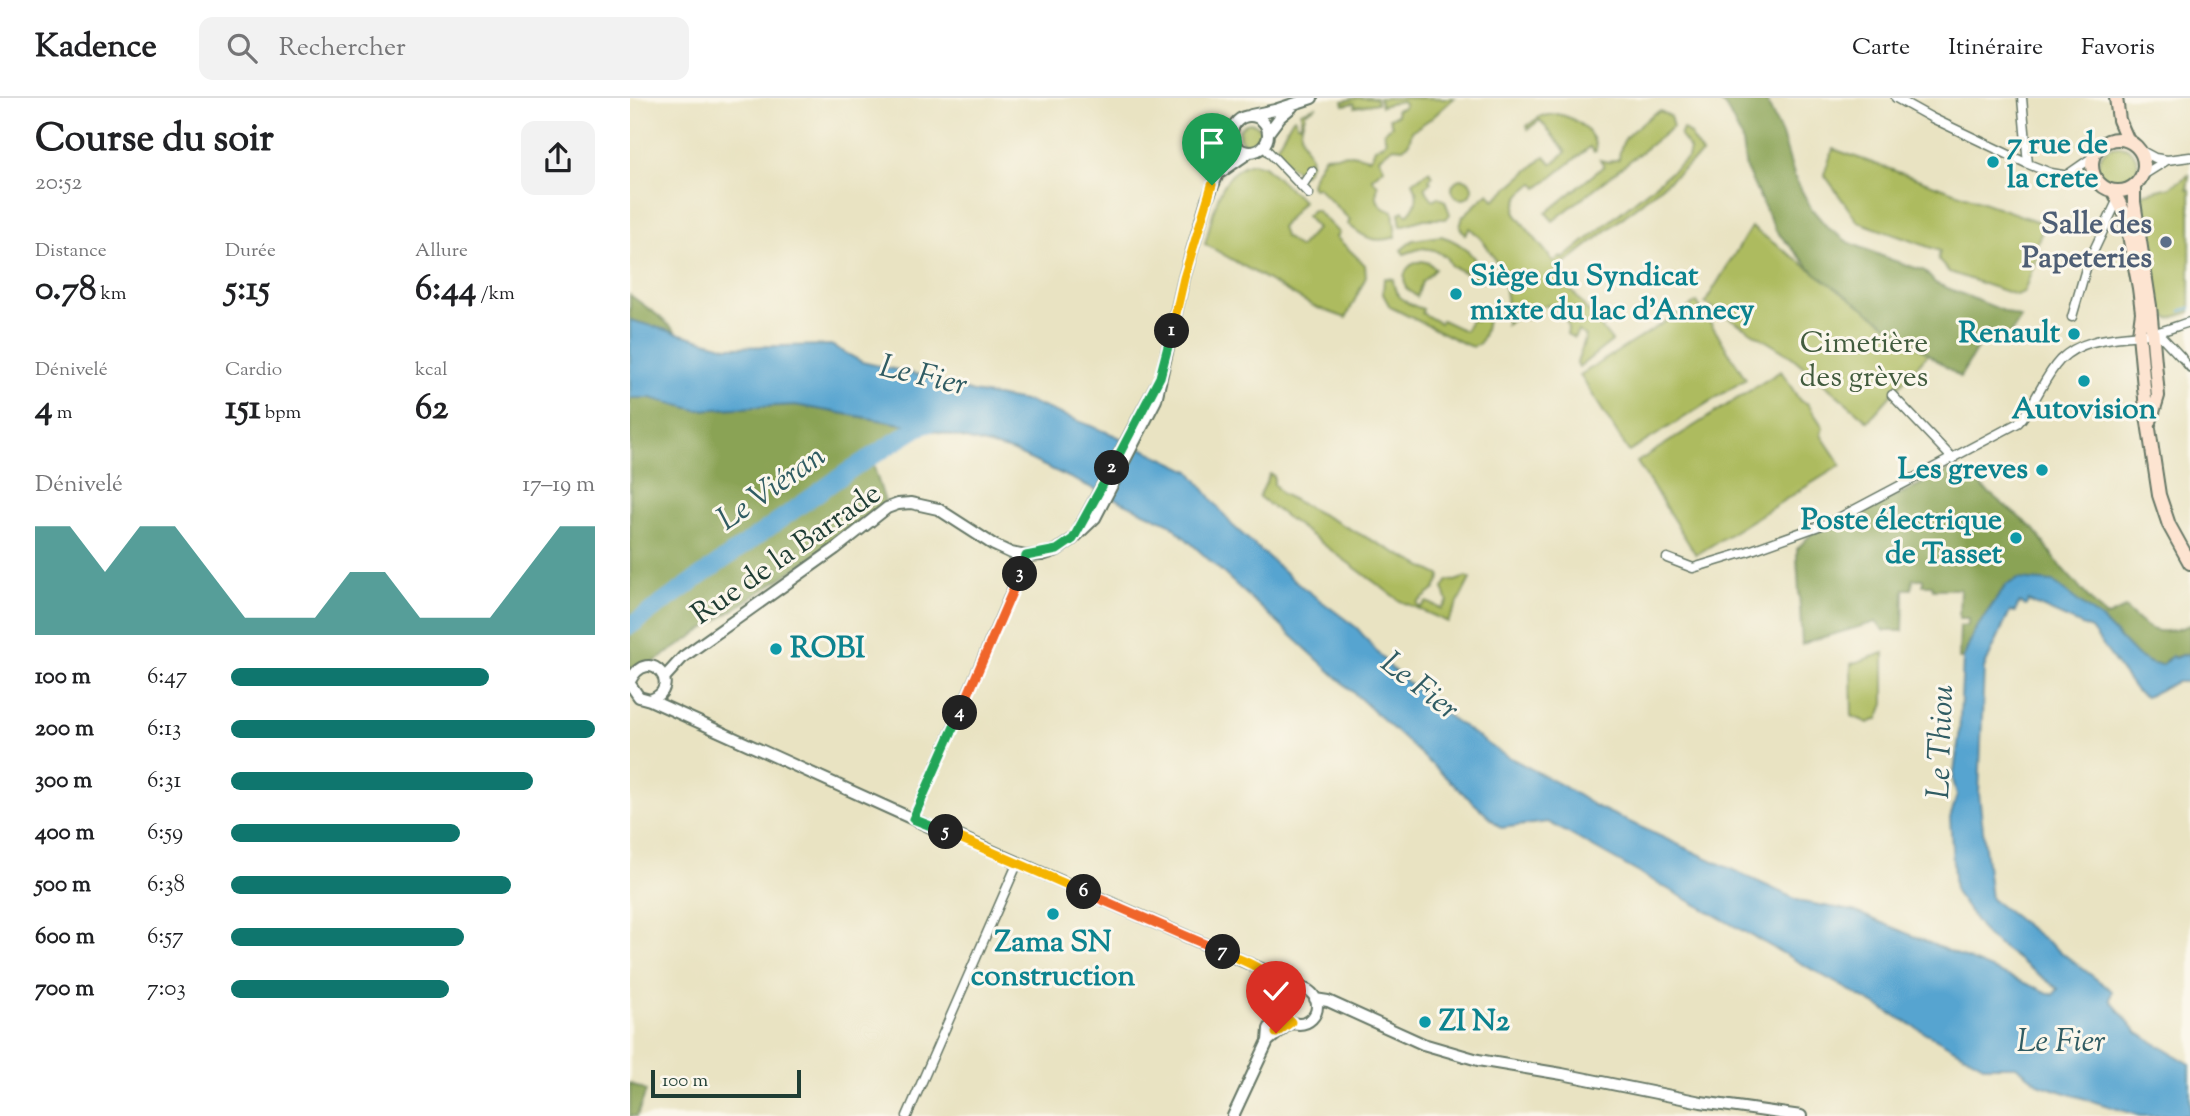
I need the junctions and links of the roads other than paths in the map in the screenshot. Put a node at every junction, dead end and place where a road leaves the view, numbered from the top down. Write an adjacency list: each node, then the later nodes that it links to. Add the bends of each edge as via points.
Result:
1 (1312, 98): 6 (street)
2 (1896, 98): 18 (street)
3 (2022, 98): 18 (street)
4 (2110, 98): 10 (main road, via 2112,123)
5 (2116, 98): 11 (main road)
6 (1297, 103): 7 (street); 8 (street)
7 (1250, 115): 8 (street, via 1263,121); 9 (street, via 1237,121)
8 (1268, 133): 12 (street)
9 (1232, 135): 14 (street, via 1238,147); 20 (street)
10 (2107, 141): 11 (main road); 15 (main road)
11 (2128, 141): 13 (main road)
12 (1263, 146): 14 (street); 24 (street)
13 (2140, 150): 17 (street); 22 (main road)
14 (1250, 152): 20 (street)
15 (2093, 157): 21 (street); 23 (main road)
16 (2190, 157): 17 (street)
17 (2167, 160): 22 (street)
18 (2028, 164): 21 (street)
19 (1312, 171): 24 (street)
20 (1219, 174): 37 (street, via 1207,200 1160,377 1145,416 1073,539 1057,550)
21 (2067, 175): 23 (street)
22 (2143, 176): 25 (main road)
23 (2097, 181): 27 (main road)
24 (1302, 186): 26 (street)
25 (2134, 187): 27 (main road); 30 (main road)
26 (1309, 194)
27 (2116, 195): 28 (street, via 2087,265); 31 (main road, via 2125,214 2139,288)
28 (2072, 317)
29 (2190, 321): 30 (street)
30 (2153, 333): 31 (street); 32 (street); 35 (main road, via 2158,396)
31 (2139, 334): 35 (main road); 36 (street, via 2090,343 2067,354 2018,423)
32 (2181, 357): 33 (street)
33 (2190, 368)
34 (1892, 395): 36 (street)
35 (2149, 426): 39 (main road, via 2159,495)
36 (1953, 458): 38 (street, via 1839,519 1746,552 1693,568)
37 (1026, 556): 40 (street, Rue de la Barrade, via 994,545 938,509 898,504); 46 (street)
38 (1667, 558)
39 (2190, 563)
40 (683, 657): 41 (street, Rue de la Barrade); 43 (street, Rue de la Barrade)
41 (653, 666): 42 (street, via 641,667); 43 (street, via 662,673)
42 (630, 682): 44 (street)
43 (664, 683): 44 (street, via 656,698); 45 (street)
44 (640, 698): 45 (street)
45 (677, 712): 46 (street)
46 (913, 819): 47 (street)
47 (1018, 862): 48 (street); 56 (street)
48 (1268, 973): 49 (street); 51 (street)
49 (1297, 988): 50 (street); 51 (street, via 1288,992)
50 (1315, 999): 52 (street); 53 (street)
51 (1282, 1003): 54 (street, via 1284,1016); 55 (street)
52 (1342, 1008): 53 (street); 58 (street, via 1423,1044 1478,1060 1691,1101)
53 (1314, 1015): 54 (street, via 1305,1023)
54 (1291, 1022): 55 (street)
55 (1268, 1041): 57 (street)
56 (907, 1116)
57 (1233, 1116)
58 (1801, 1116)

